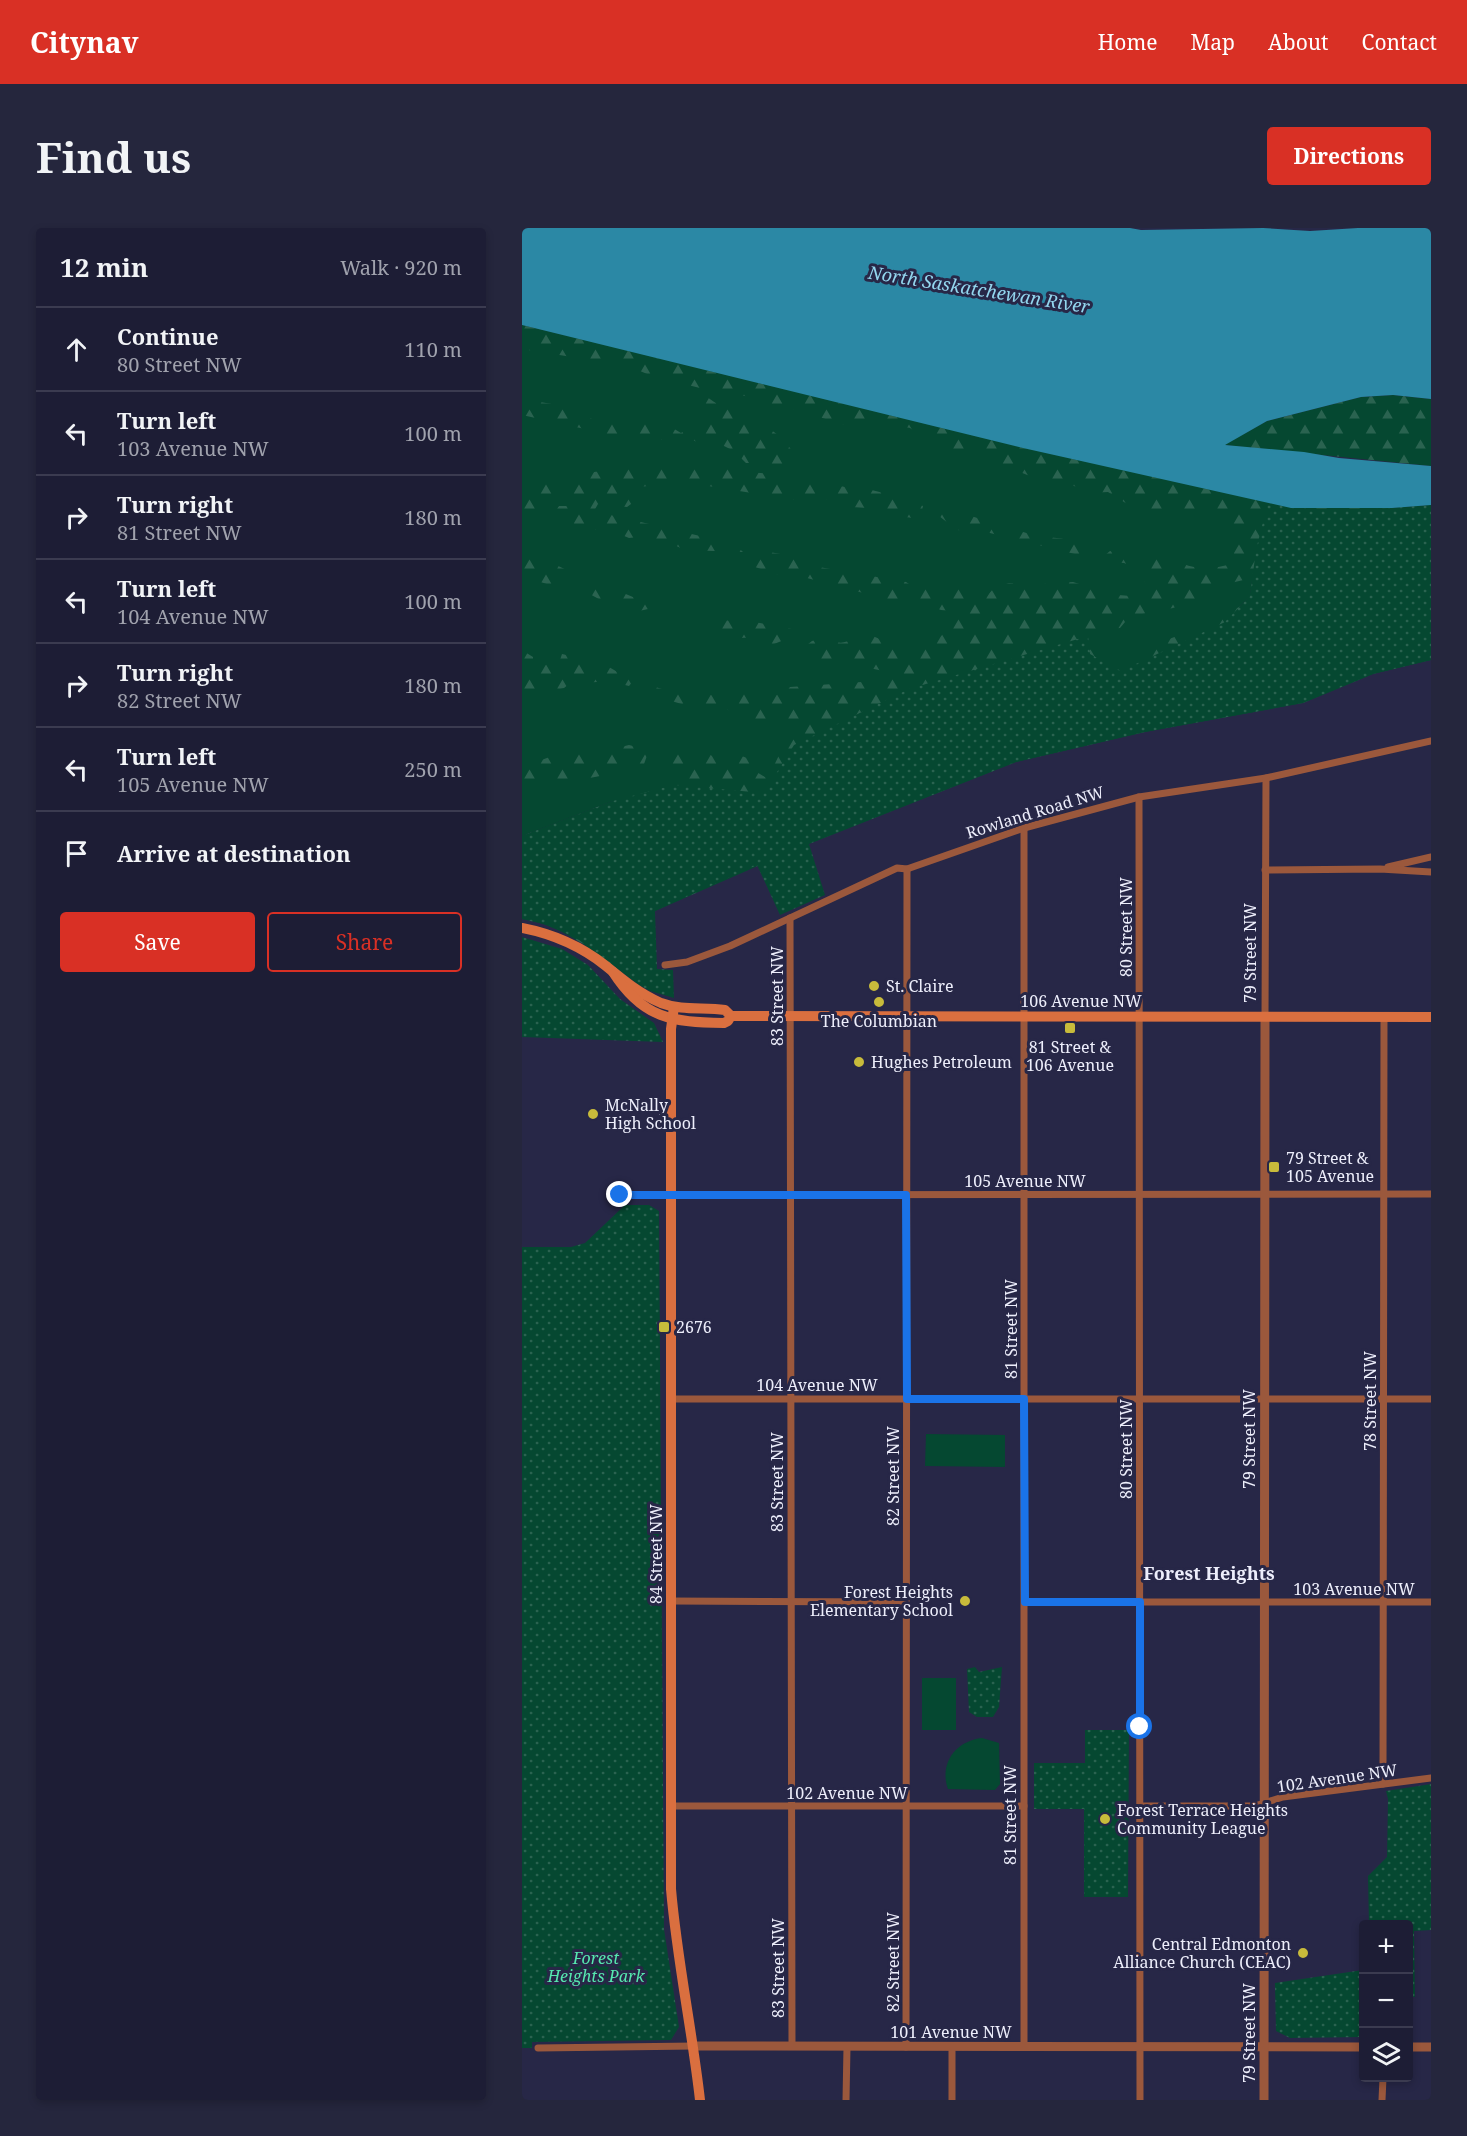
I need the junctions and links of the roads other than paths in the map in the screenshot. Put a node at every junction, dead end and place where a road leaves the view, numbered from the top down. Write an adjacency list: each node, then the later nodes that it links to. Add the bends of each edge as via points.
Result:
1 (1431, 741): 2 (street, Rowland Road NW)
2 (1266, 778): 3 (street, Rowland Road NW); 8 (street, 79 Street NW)
3 (1139, 798): 4 (street, Rowland Road NW); 19 (street, 80 Street NW)
4 (1024, 828): 6 (street, Rowland Road NW); 18 (street, 81 Street NW)
5 (1431, 858): 7 (street)
6 (908, 869): 10 (street, Rowland Road NW, via 897,868); 17 (street, 82 Street NW)
7 (1380, 869): 8 (street); 9 (street)
8 (1265, 870): 20 (street, 79 Street NW)
9 (1431, 872)
10 (790, 918): 12 (street, Rowland Road NW, via 730,946 687,962); 16 (street, 83 Street NW)
11 (522, 928): 13 (main road, via 566,941)
12 (665, 965)
13 (613, 972): 14 (main road, via 636,990); 23 (main road, via 636,1000)
14 (674, 1007): 15 (main road, 106 Avenue NW, via 725,1010); 23 (main road, 84 Street NW)
15 (731, 1016): 16 (main road, 106 Avenue NW); 23 (main road, 106 Avenue NW, via 724,1023)
16 (791, 1016): 17 (main road, 106 Avenue NW); 27 (street, 83 Street NW)
17 (906, 1016): 18 (main road, 106 Avenue NW); 28 (street, 82 Street NW)
18 (1024, 1016): 19 (main road, 106 Avenue NW); 29 (street, 81 Street NW)
19 (1140, 1016): 20 (main road, 106 Avenue NW); 30 (street, 80 Street NW)
20 (1265, 1016): 21 (main road, 106 Avenue NW); 24 (street, 79 Street NW)
21 (1384, 1017): 22 (main road, 106 Avenue NW); 31 (street, 78 Street NW)
22 (1431, 1017)
23 (672, 1020): 32 (main road, 84 Street NW)
24 (1265, 1194): 30 (street, 105 Avenue NW); 31 (street, 105 Avenue NW); 40 (street, 79 Street NW)
25 (1431, 1194): 31 (street, 105 Avenue NW)
26 (620, 1195): 32 (street, 105 Avenue NW)
27 (791, 1195): 28 (street, 105 Avenue NW); 32 (street, 105 Avenue NW); 33 (street, 83 Street NW)
28 (906, 1195): 29 (street, 105 Avenue NW); 35 (street, 82 Street NW)
29 (1025, 1195): 30 (street, 105 Avenue NW); 36 (street, 81 Street NW)
30 (1140, 1195): 37 (street, 80 Street NW)
31 (1385, 1195): 38 (street, 78 Street NW)
32 (671, 1196): 34 (main road, 84 Street NW)
33 (791, 1398): 34 (street, 104 Avenue NW); 35 (street, 104 Avenue NW); 42 (street, 83 Street NW)
34 (671, 1399): 41 (main road, 84 Street NW)
35 (907, 1399): 36 (street, 104 Avenue NW); 43 (street, 82 Street NW)
36 (1024, 1399): 37 (street, 104 Avenue NW); 44 (street, 81 Street NW)
37 (1140, 1399): 40 (street, 104 Avenue NW); 45 (street, 80 Street NW)
38 (1384, 1399): 39 (street, 104 Avenue NW); 40 (street, 104 Avenue NW); 48 (street, 78 Street NW)
39 (1431, 1399)
40 (1264, 1400): 47 (street, 79 Street NW)
41 (670, 1600): 42 (street); 52 (main road, 84 Street NW)
42 (790, 1601): 43 (street); 53 (street, 83 Street NW)
43 (906, 1602): 54 (street, 82 Street NW)
44 (1025, 1602): 45 (street, 103 Avenue NW); 55 (street, 81 Street NW)
45 (1140, 1602): 47 (street, 103 Avenue NW); 56 (street, 80 Street NW)
46 (1431, 1602): 48 (street, 103 Avenue NW)
47 (1264, 1603): 48 (street, 103 Avenue NW); 51 (street, 79 Street NW)
48 (1383, 1603): 50 (street, 78 Street NW)
49 (1431, 1778): 50 (street, 102 Avenue NW)
50 (1383, 1784): 51 (street, 102 Avenue NW, via 1283,1797)
51 (1264, 1804): 56 (street, 102 Avenue NW); 63 (street, 79 Street NW)
52 (671, 1806): 53 (street, 102 Avenue NW); 57 (main road, 84 Street NW, via 674,1930)
53 (791, 1806): 54 (street, 102 Avenue NW); 58 (street, 83 Street NW)
54 (906, 1806): 55 (street, 102 Avenue NW); 60 (street, 82 Street NW)
55 (1024, 1806): 62 (street, 81 Street NW)
56 (1140, 1806): 68 (street, 80 Street NW)
57 (694, 2046): 58 (street, 101 Avenue NW); 67 (street, 101 Avenue NW); 70 (main road, 84 Street NW)
58 (792, 2046): 59 (street, 101 Avenue NW)
59 (846, 2047): 60 (street, 101 Avenue NW); 71 (street)
60 (906, 2047): 61 (street, 101 Avenue NW)
61 (952, 2047): 62 (street, 101 Avenue NW); 72 (street)
62 (1024, 2047): 68 (street, 101 Avenue NW)
63 (1263, 2047): 64 (street, 101 Avenue NW); 68 (street, 101 Avenue NW); 74 (street, 79 Street NW)
64 (1359, 2047)
65 (1413, 2047): 66 (street)
66 (1431, 2047)
67 (537, 2048)
68 (1140, 2048): 73 (street, 80 Street NW)
69 (1383, 2082): 75 (street)
70 (700, 2100)
71 (846, 2100)
72 (952, 2100)
73 (1140, 2100)
74 (1264, 2100)
75 (1382, 2100)

